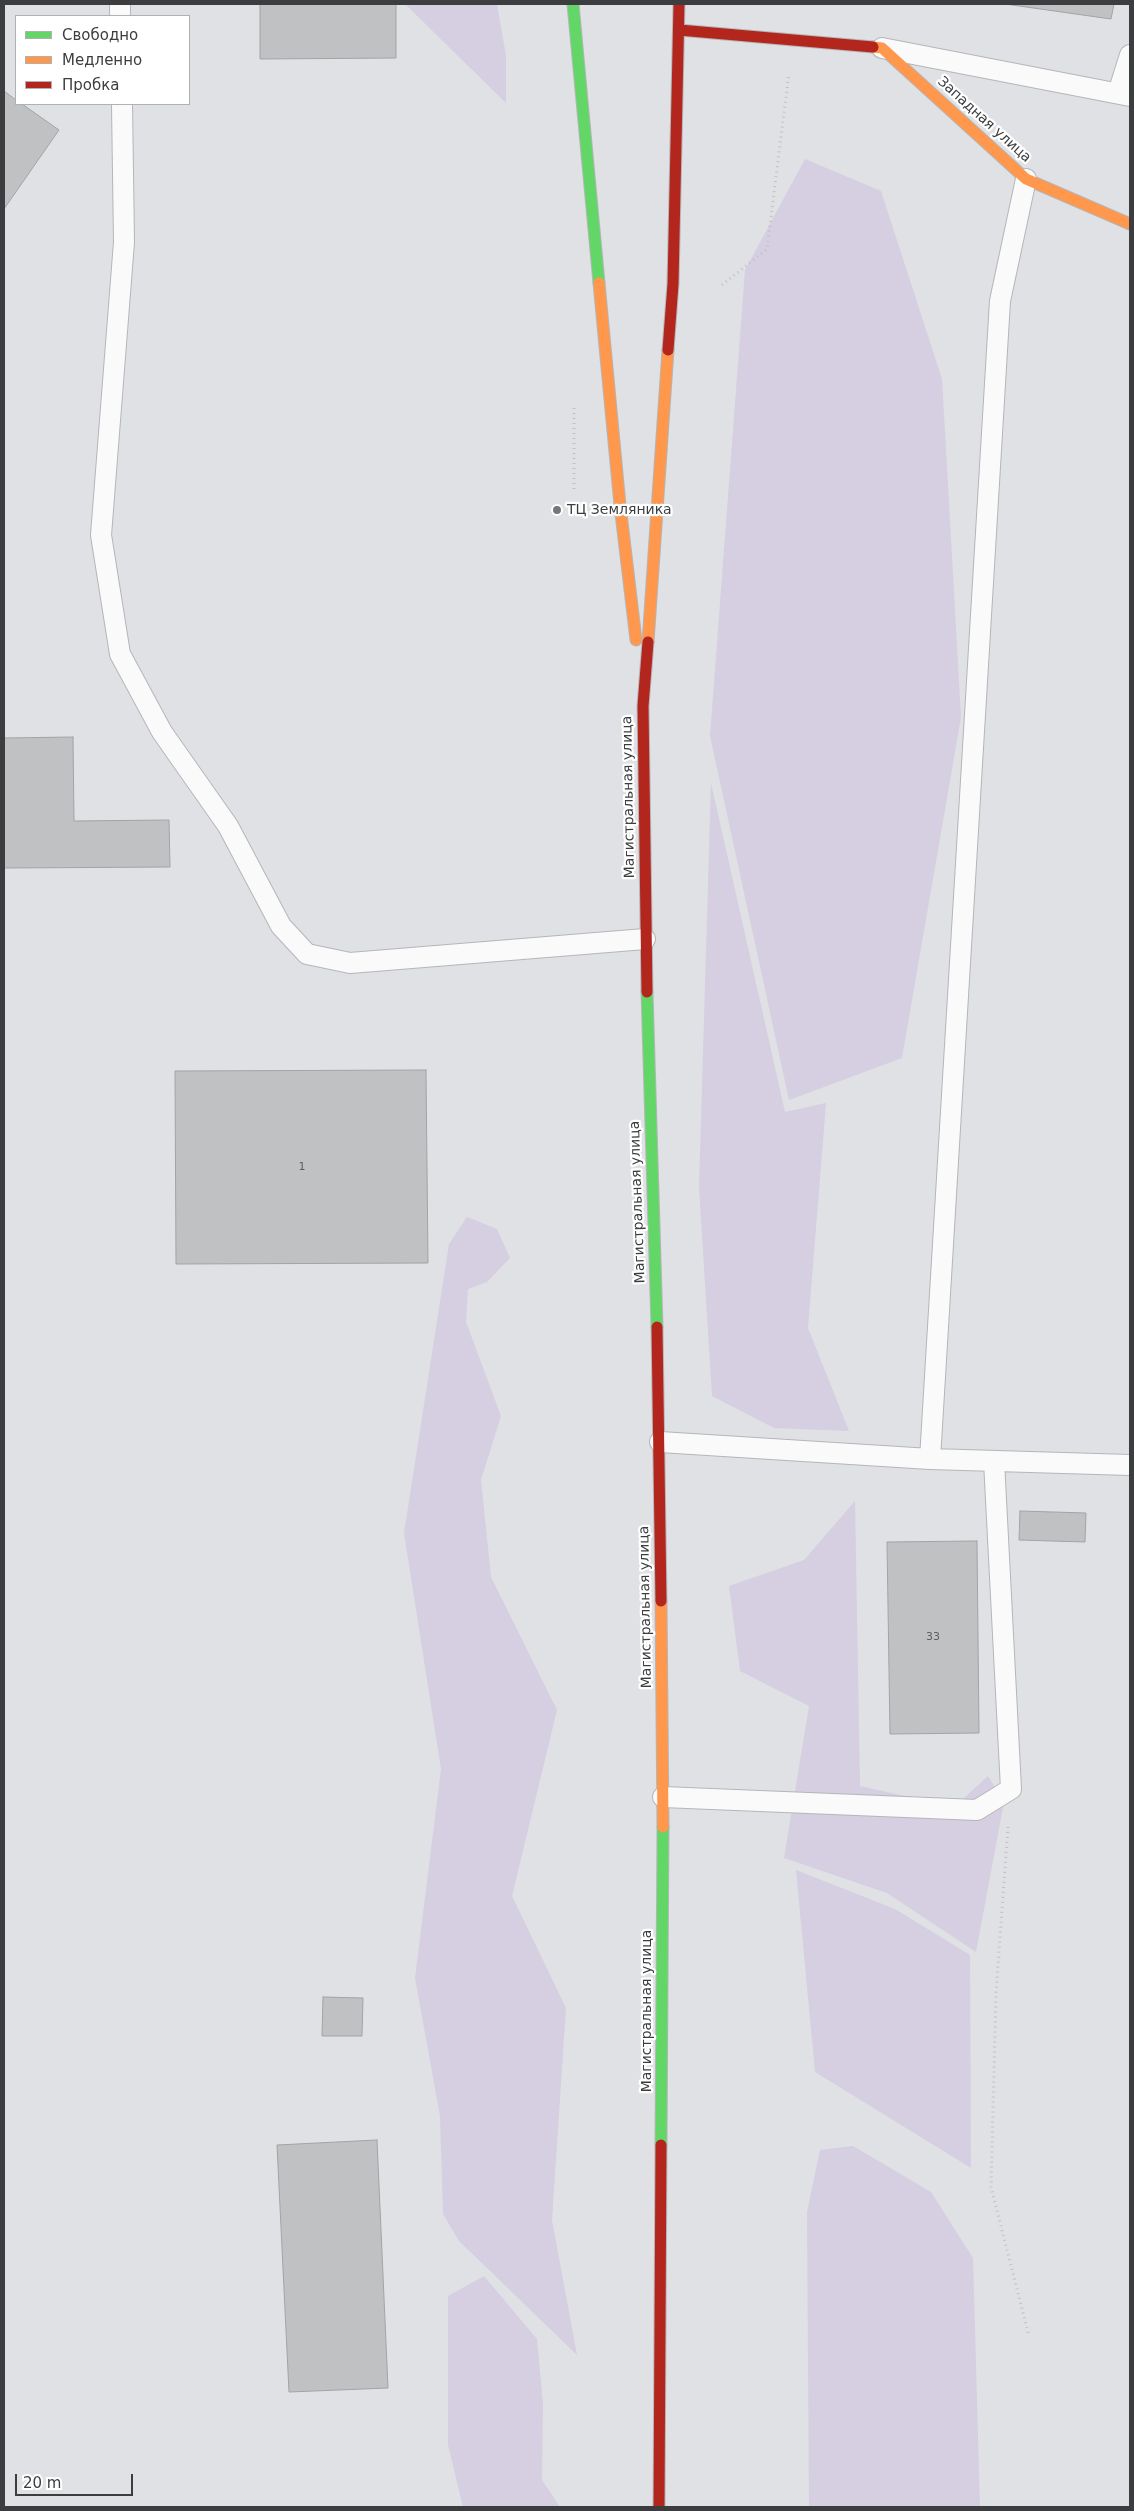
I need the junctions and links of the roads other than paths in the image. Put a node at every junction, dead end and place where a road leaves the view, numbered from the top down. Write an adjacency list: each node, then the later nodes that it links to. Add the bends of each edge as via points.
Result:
1 (573, 4): 10 (main road, via 620,505)
2 (680, 4): 3 (main road)
3 (679, 30): 4 (main road); 10 (main road, via 673,284)
4 (882, 48): 6 (lane); 8 (main road, Западная улица)
5 (1130, 55): 6 (lane)
6 (1124, 94)
7 (122, 105): 11 (lane, via 124,242 101,535 120,654 162,732 228,826 281,926 307,954 350,962)
8 (1026, 179): 9 (main road, Западная улица); 13 (lane, via 1000,301)
9 (1130, 224)
10 (643, 706): 11 (main road, Магистральная улица)
11 (645, 939): 12 (main road, Магистральная улица)
12 (660, 1442): 13 (lane); 16 (main road, Магистральная улица)
13 (930, 1459): 14 (lane)
14 (994, 1461): 15 (lane); 16 (lane, via 1011,1789 977,1810)
15 (1130, 1464)
16 (663, 1797): 17 (main road, Магистральная улица)
17 (660, 2507)

